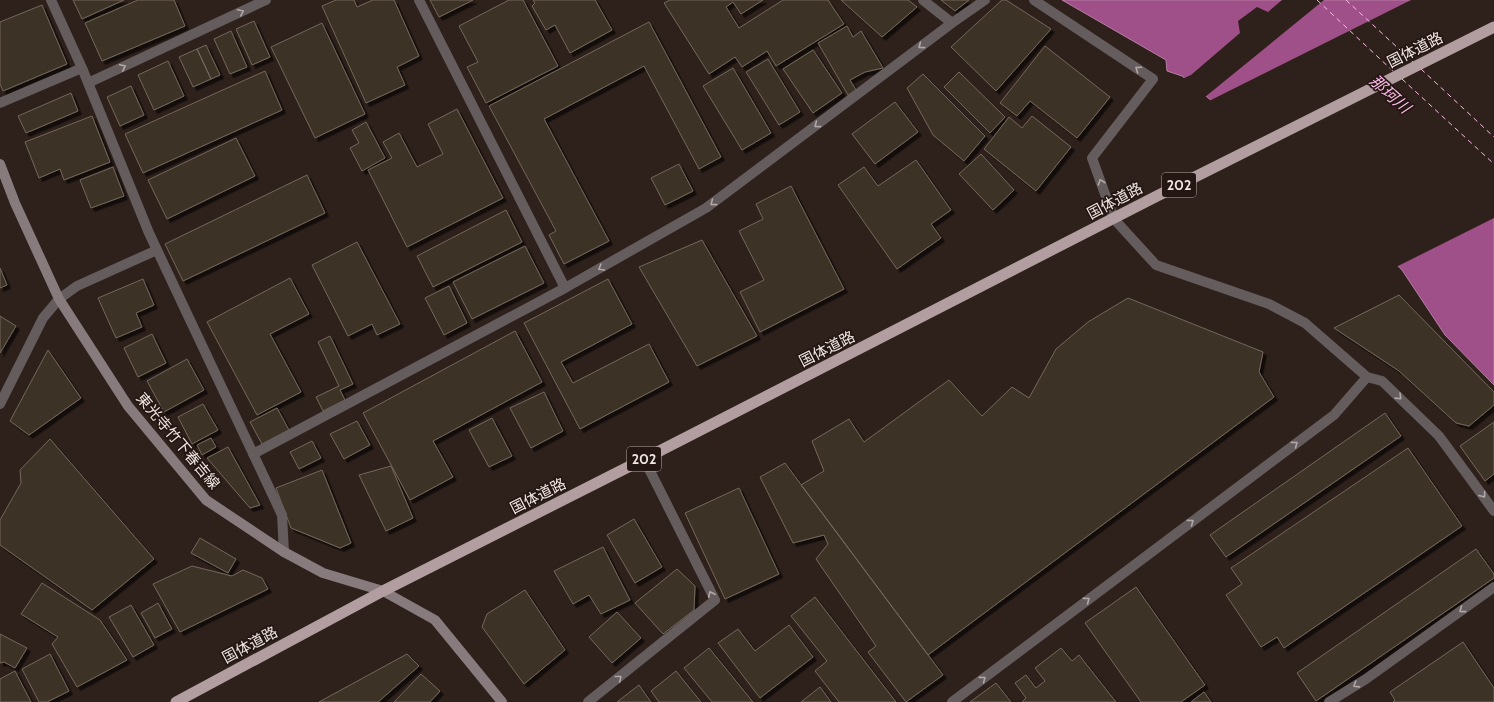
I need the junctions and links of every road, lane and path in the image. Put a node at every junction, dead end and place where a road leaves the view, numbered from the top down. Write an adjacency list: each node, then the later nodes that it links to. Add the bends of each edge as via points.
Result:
1 (51, 0): 9 (street)
2 (266, 0): 10 (street, one-way to 2)
3 (419, 0): 15 (street)
4 (923, 0): 7 (street)
5 (985, 0): 7 (street)
6 (1034, 0): 13 (street, one-way to 6, via 1092,158 1153,79)
7 (952, 23): 15 (street, one-way to 15, via 706,208)
8 (1494, 27): 13 (highway, 国体道路 / 202)
9 (82, 68): 10 (street); 11 (street)
10 (88, 83): 14 (street)
11 (0, 103)
12 (0, 164): 16 (main road, 東光寺竹下春吉線)
13 (1114, 219): 17 (street, via 1156,265 1269,304 1305,323); 20 (highway, 国体道路 / 202)
14 (157, 250): 16 (street, via 77,286); 19 (street)
15 (565, 288): 19 (street)
16 (59, 299): 18 (street, via 44,318); 22 (main road, 東光寺竹下春吉線, via 128,406 206,500)
17 (1367, 377): 21 (street, one-way to 21, via 1382,381 1439,436); 28 (street, one-way to 17, via 1334,414)
18 (0, 404)
19 (253, 454): 22 (street, via 282,515)
20 (644, 459): 24 (highway, 国体道路 / 202); 27 (street, one-way to 20, via 715,600)
21 (1494, 511)
22 (284, 552): 24 (main road, 東光寺竹下春吉線, via 323,573)
23 (1494, 587): 29 (street, one-way to 29, via 1366,679)
24 (383, 591): 25 (highway, 国体道路 / 202); 26 (main road, 東光寺竹下春吉線, via 435,620)
25 (176, 702)
26 (502, 702)
27 (588, 702)
28 (952, 702)
29 (1329, 702)

